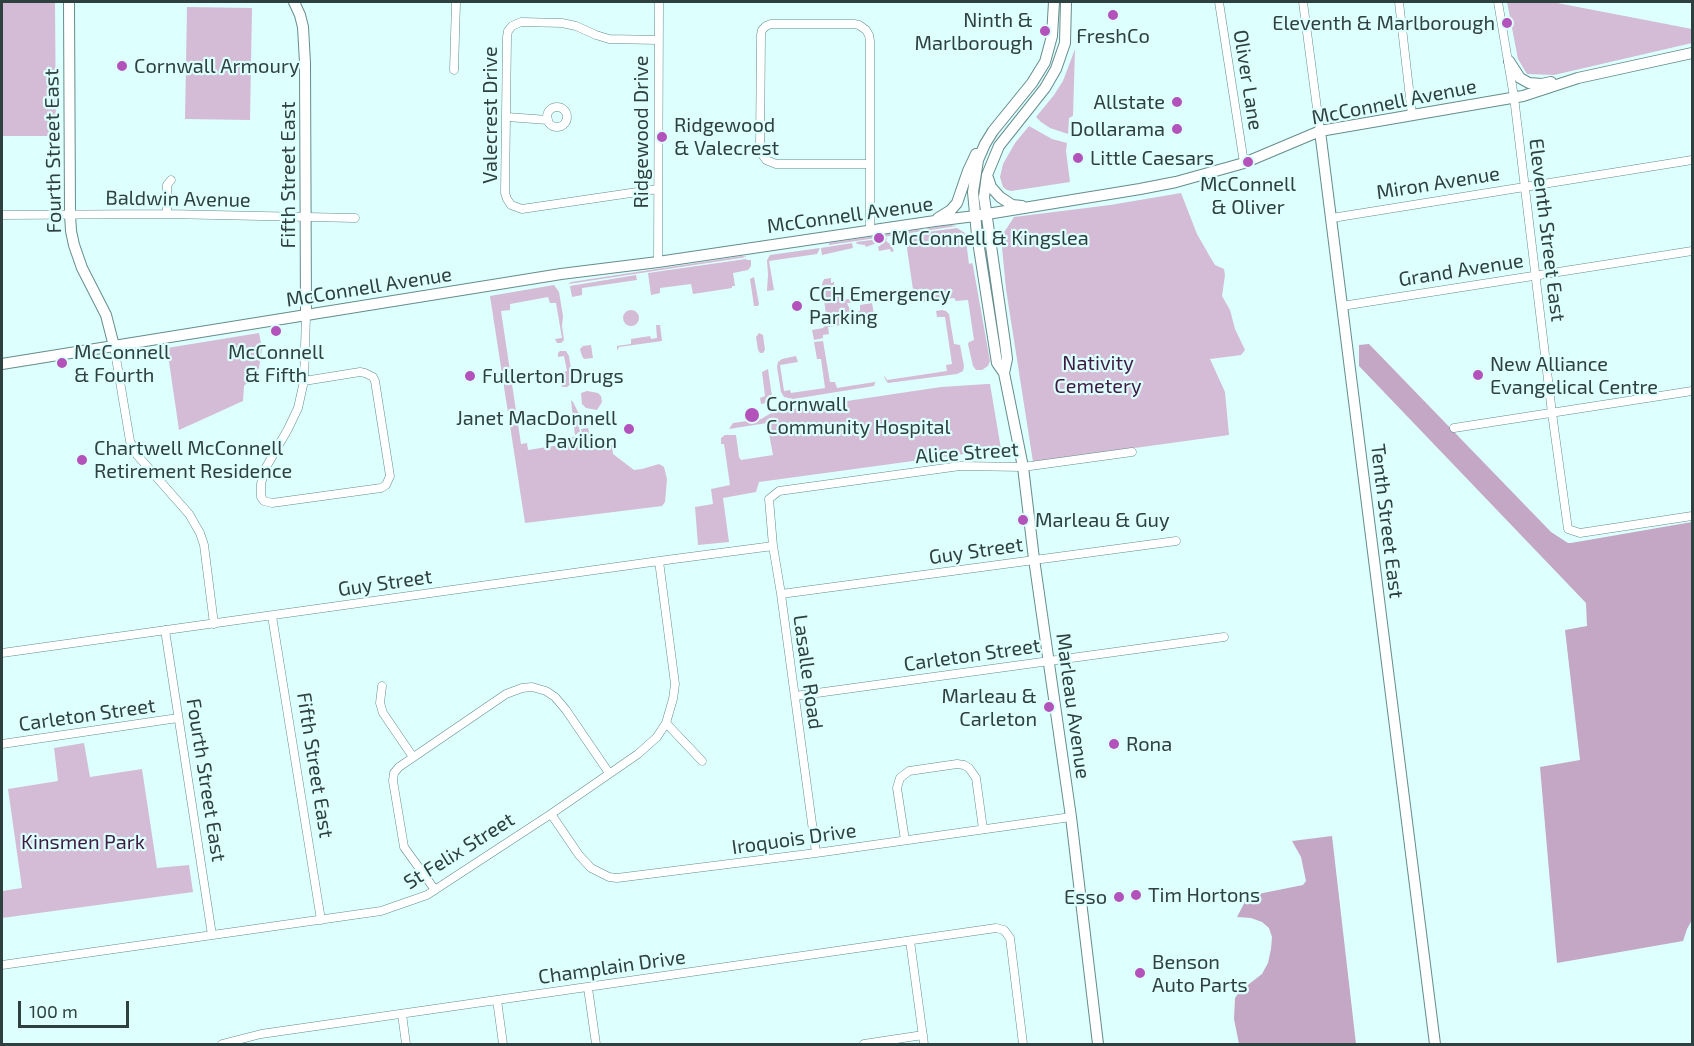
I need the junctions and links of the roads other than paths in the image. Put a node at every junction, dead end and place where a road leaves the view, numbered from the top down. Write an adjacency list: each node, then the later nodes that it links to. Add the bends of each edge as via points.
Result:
1 (69, 2): 31 (main road, Fourth Street East)
2 (294, 2): 35 (main road, Fifth Street East, via 304,39)
3 (456, 2): 14 (street)
4 (659, 2): 11 (street, Ridgewood Drive)
5 (1054, 2): 21 (main road, via 1052,36 1045,62)
6 (1066, 2): 25 (main road, Marleau Avenue, via 1065,43 1056,69 999,146)
7 (1219, 2): 23 (street, Oliver Lane)
8 (1304, 2): 20 (street, Tenth Street East)
9 (1399, 2): 17 (street)
10 (1498, 2): 13 (street, Eleventh Street East)
11 (658, 40): 18 (street, Valecrest Drive, via 609,39 562,23 516,24 507,37); 28 (street, Ridgewood Drive)
12 (1692, 53): 15 (main road, McConnell Avenue)
13 (1509, 61): 15 (main road, via 1520,78 1529,83); 16 (street, Eleventh Street East)
14 (454, 70)
15 (1578, 78): 16 (main road, McConnell Avenue)
16 (1514, 97): 17 (main road, McConnell Avenue); 27 (street, Eleventh Street East)
17 (1412, 116): 20 (main road, McConnell Avenue)
18 (507, 117): 19 (street); 28 (street, Valecrest Drive, via 505,193 518,208)
19 (548, 120)
20 (1320, 131): 23 (main road, McConnell Avenue); 37 (main road, Tenth Street East)
21 (990, 135): 34 (main road, Marleau Avenue, via 977,165); 38 (main road, via 972,161 957,203)
22 (1692, 160): 27 (street, Miron Avenue)
23 (1244, 163): 29 (main road, McConnell Avenue, via 1176,182)
24 (870, 164): 24 (street, via 870,41 866,30 854,24 766,26 761,35 760,137 761,153 766,160 776,164); 39 (street)
25 (987, 175): 29 (main road, via 993,191 1004,200 1016,206); 33 (main road, Marleau Avenue)
26 (171, 180): 32 (street, via 167,185)
27 (1525, 186): 37 (street, Miron Avenue); 42 (street, Eleventh Street East)
28 (658, 189): 41 (street, Ridgewood Drive)
29 (1034, 206): 33 (main road, McConnell Avenue)
30 (2, 214): 31 (street, Baldwin Avenue)
31 (70, 214): 32 (street, Baldwin Avenue); 45 (main road, Fourth Street East, via 78,260 104,310)
32 (166, 214): 35 (street, Baldwin Avenue)
33 (987, 214): 34 (main road, McConnell Avenue); 47 (main road, Marleau Avenue, via 1007,359)
34 (975, 216): 38 (main road, McConnell Avenue); 47 (main road, Marleau Avenue, via 997,363)
35 (306, 217): 36 (street, Baldwin Avenue); 44 (main road, Fifth Street East)
36 (355, 218)
37 (1332, 218): 43 (main road, Tenth Street East)
38 (935, 221): 39 (main road, McConnell Avenue)
39 (870, 231): 41 (main road, McConnell Avenue)
40 (1692, 251): 42 (street, Grand Avenue)
41 (658, 262): 44 (main road, McConnell Avenue)
42 (1536, 275): 43 (street, Grand Avenue); 50 (street, Eleventh Street East)
43 (1341, 306): 97 (main road, Tenth Street East)
44 (306, 315): 45 (main road, McConnell Avenue); 48 (street)
45 (114, 346): 46 (main road, McConnell Avenue); 62 (street, Fourth Street East, via 124,415 136,455 189,514 200,533)
46 (2, 364)
47 (1004, 373): 53 (main road, Marleau Avenue)
48 (304, 381): 48 (street, via 298,408 265,469 261,484 264,501 272,503 386,485 390,476 373,377 360,372)
49 (1692, 392): 50 (street)
50 (1552, 413): 51 (street); 55 (street, Eleventh Street East, via 1569,529 1580,533)
51 (1455, 428)
52 (1132, 452): 53 (street, Alice Street)
53 (1023, 467): 54 (street, Alice Street, via 960,466 779,491); 58 (main road, Marleau Avenue)
54 (771, 497): 57 (street, Lasalle Road)
55 (1692, 516)
56 (1176, 541): 58 (street, Guy Street)
57 (773, 546): 59 (street, Guy Street); 60 (street, Lasalle Road)
58 (1034, 559): 60 (street, Guy Street); 66 (main road, Marleau Avenue)
59 (659, 561): 61 (street, Guy Street); 70 (street, St Felix Street, via 675,684)
60 (781, 594): 68 (street, Lasalle Road)
61 (272, 616): 62 (street, Guy Street); 81 (street, Fifth Street East)
62 (214, 624): 63 (street, Guy Street)
63 (165, 630): 65 (street, Guy Street); 69 (street, Fourth Street East)
64 (1224, 637): 66 (street, Carleton Street)
65 (2, 653)
66 (1049, 662): 68 (street, Carleton Street); 76 (main road, Marleau Avenue)
67 (382, 686): 72 (street, via 383,713)
68 (795, 696): 79 (street, Lasalle Road)
69 (178, 718): 71 (street, Carleton Street); 82 (street, Fourth Street East)
70 (666, 723): 73 (street); 74 (street, St Felix Street, via 651,743)
71 (2, 744)
72 (413, 757): 74 (street, via 506,694 532,687 555,697); 80 (street, via 399,766 393,777 400,831 406,850)
73 (702, 761)
74 (609, 773): 75 (street, St Felix Street)
75 (551, 814): 79 (street, Iroquois Drive, via 579,855 591,868 609,877); 80 (street, St Felix Street)
76 (1071, 817): 77 (street, Iroquois Drive); 96 (main road, Marleau Avenue)
77 (983, 830): 78 (street, Iroquois Drive); 78 (street, via 976,778 969,768 957,764 905,773 898,782)
78 (905, 840): 79 (street, Iroquois Drive)
79 (816, 853)
80 (435, 890): 81 (street, St Felix Street, via 392,909)
81 (321, 920): 82 (street, St Felix Street)
82 (212, 935): 84 (street, St Felix Street)
83 (910, 941): 85 (street, Champlain Drive); 88 (street); 95 (street, Champlain Drive, via 996,928 1006,932 1010,938)
84 (2, 965)
85 (588, 988): 86 (street, Champlain Drive); 92 (street)
86 (497, 1000): 87 (street, Champlain Drive); 91 (street)
87 (402, 1014): 89 (street, Champlain Drive); 90 (street)
88 (923, 1035): 93 (street); 94 (street)
89 (222, 1044)
90 (406, 1044)
91 (503, 1044)
92 (596, 1044)
93 (864, 1044)
94 (924, 1044)
95 (1023, 1044)
96 (1098, 1044)
97 (1435, 1044)

